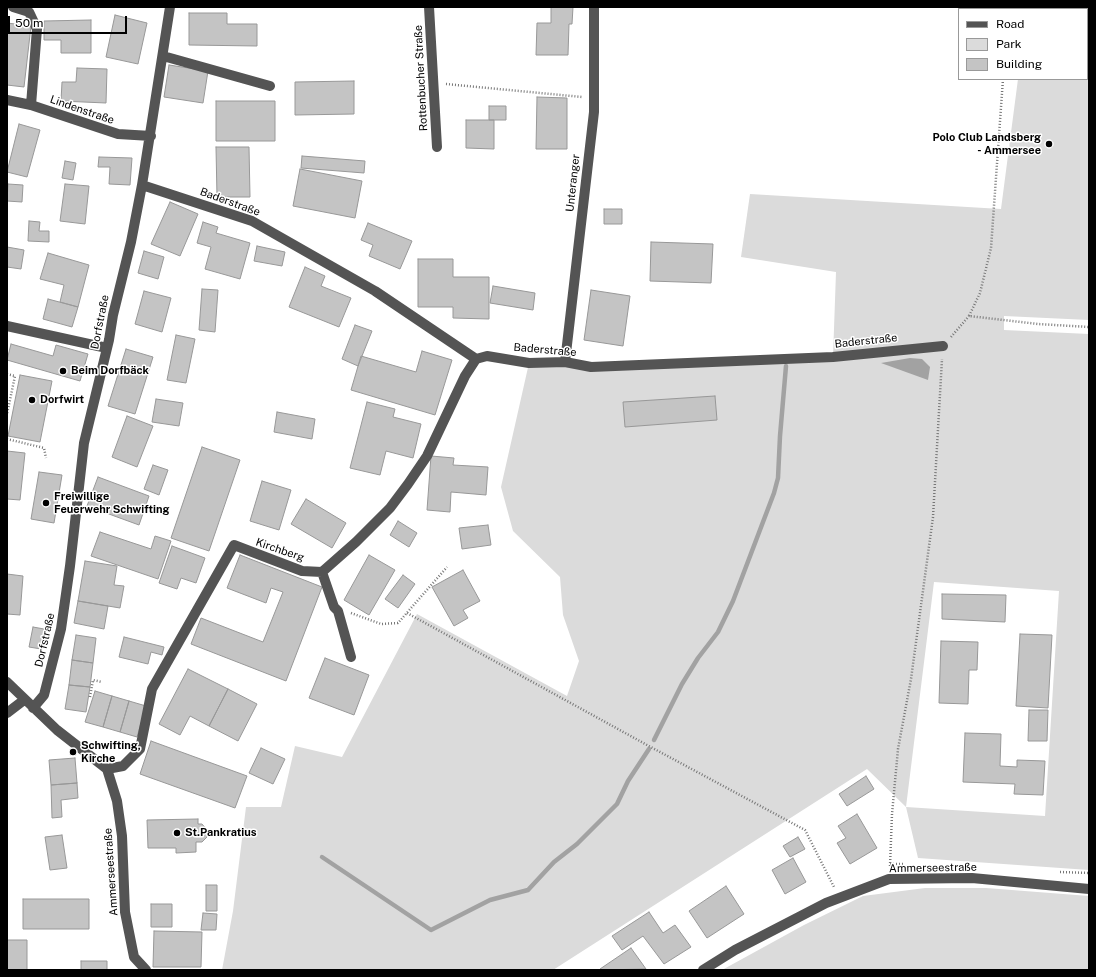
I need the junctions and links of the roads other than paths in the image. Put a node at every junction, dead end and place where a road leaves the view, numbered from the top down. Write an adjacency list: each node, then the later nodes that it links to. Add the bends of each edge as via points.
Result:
1 (13, 7): 8 (street, via 29,12 37,29)
2 (170, 7): 5 (street, Dorfstraße)
3 (429, 7): 10 (street, Rottenbucher Straße)
4 (594, 7): 16 (street, Unteranger, via 594,112)
5 (163, 56): 6 (street); 9 (street, Dorfstraße)
6 (270, 86)
7 (7, 100): 8 (street, Lindenstraße)
8 (31, 105): 9 (street, Lindenstraße, via 118,134)
9 (151, 136): 11 (street, Dorfstraße)
10 (437, 147)
11 (142, 185): 14 (street, Dorfstraße); 15 (street, Baderstraße, via 252,221 375,291)
12 (7, 326): 14 (street)
13 (943, 346): 16 (street, Baderstraße, via 833,357 591,367)
14 (107, 348): 21 (street, Dorfstraße, via 84,443 61,629 44,695)
15 (476, 360): 16 (street, Baderstraße, via 487,356 528,363); 17 (street, via 464,376 427,456 408,484 390,508)
16 (565, 362)
17 (322, 572): 18 (street, via 334,607 338,611); 23 (street, Kirchberg, via 302,571 234,545 152,689 140,749 123,766)
18 (351, 657)
19 (7, 682): 20 (street)
20 (24, 700): 21 (street); 22 (street)
21 (33, 708): 23 (street)
22 (7, 713)
23 (107, 769): 25 (street, Ammerseestraße, via 117,800 122,836 125,912 134,957)
24 (1089, 889): 26 (street, Ammerseestraße, via 972,878 889,879 839,897 735,950)
25 (146, 970)
26 (703, 970)

